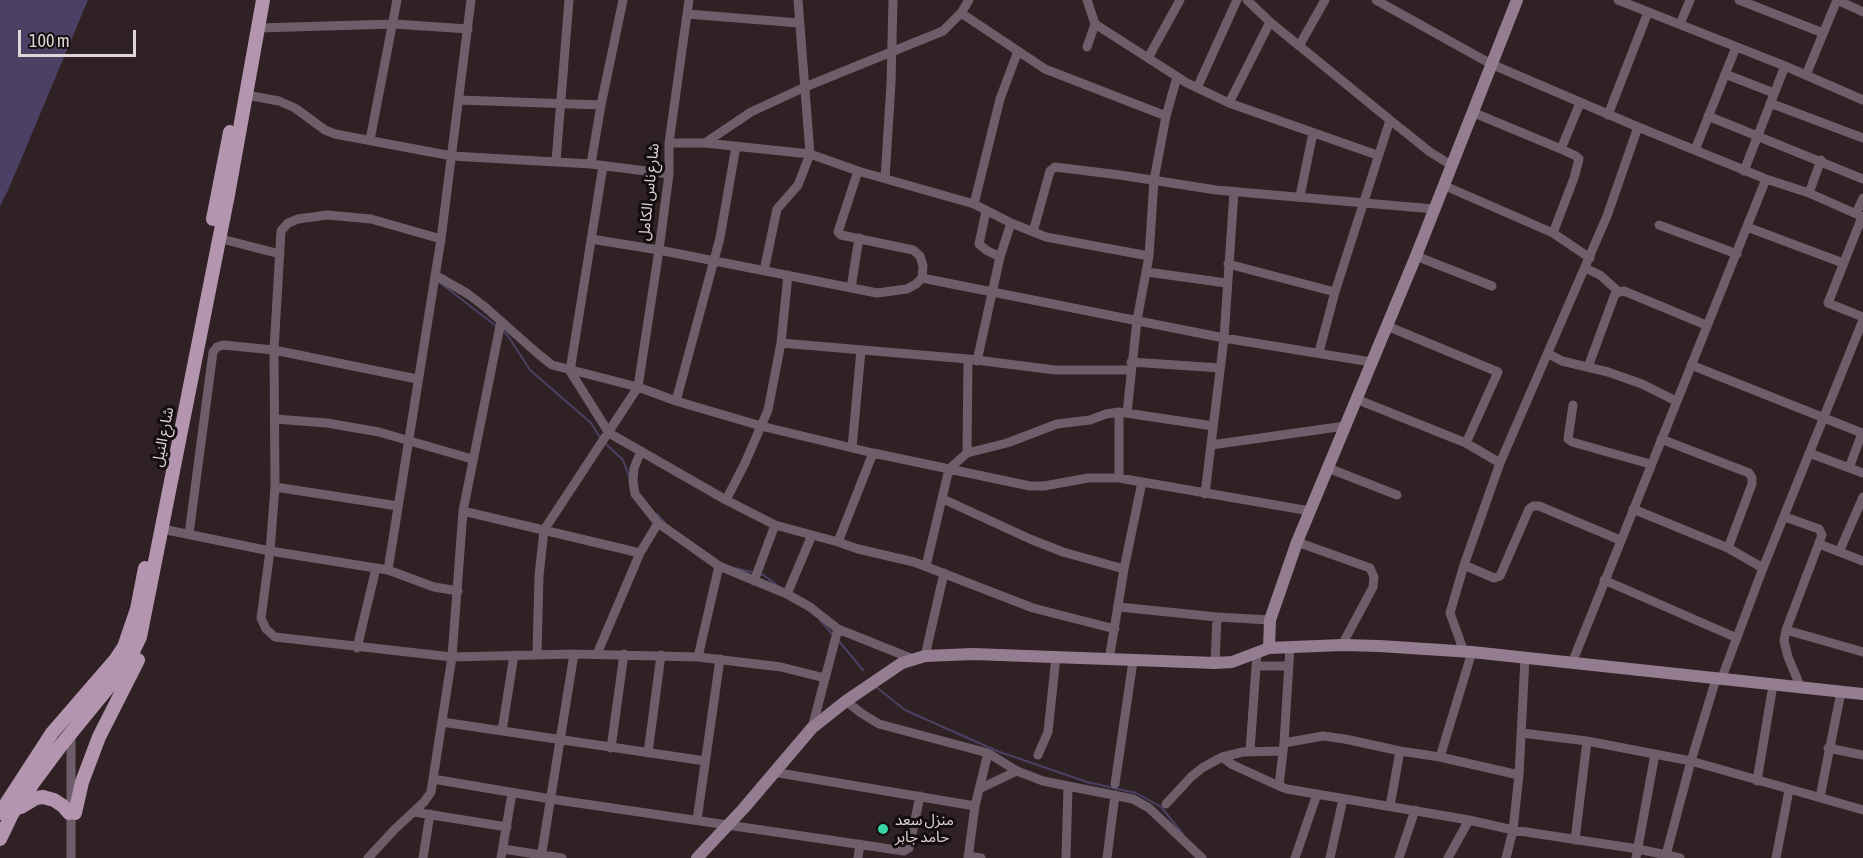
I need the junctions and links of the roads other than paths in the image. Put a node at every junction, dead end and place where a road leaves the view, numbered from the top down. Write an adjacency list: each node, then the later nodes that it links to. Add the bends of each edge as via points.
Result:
1 (254, 0): 253 (main road, شارع النيل, via 137,609 116,659)
2 (263, 0): 31 (main road, شارع النيل)
3 (397, 0): 28 (street)
4 (471, 0): 32 (street)
5 (569, 0): 51 (street)
6 (623, 0): 54 (street)
7 (689, 0): 25 (street, شارع ناس الكامل)
8 (798, 0): 27 (street)
9 (892, 0): 37 (street)
10 (969, 0): 24 (street)
11 (1087, 0): 29 (street)
12 (1180, 0): 39 (street)
13 (1237, 0): 46 (street)
14 (1247, 0): 26 (street)
15 (1325, 0): 34 (street)
16 (1376, 0): 40 (street)
17 (1517, 0): 40 (street)
18 (1618, 0): 22 (street)
19 (1690, 0): 30 (street)
20 (1739, 0): 33 (street)
21 (1837, 0): 23 (street); 33 (street)
22 (1648, 12): 30 (street); 56 (street)
23 (1863, 12)
24 (961, 13): 37 (street, via 943,31); 38 (street)
25 (687, 14): 27 (street); 65 (street, شارع ناس الكامل)
26 (1270, 22): 34 (street); 52 (street)
27 (799, 23): 45 (street)
28 (394, 24): 31 (street); 32 (street); 64 (street)
29 (1095, 24): 35 (street); 39 (street)
30 (1680, 24): 36 (street)
31 (258, 28): 47 (main road, شارع النيل)
32 (468, 29): 49 (street)
33 (1822, 33): 43 (street)
34 (1299, 46): 59 (street)
35 (1087, 47)
36 (1736, 47): 41 (street); 42 (street)
37 (892, 51): 45 (street); 81 (street)
38 (1018, 51): 57 (street, via 1052,73); 91 (street, via 1000,99)
39 (1148, 58): 44 (street)
40 (1491, 64): 53 (street); 55 (street)
41 (1785, 66): 43 (street); 48 (street)
42 (1725, 75): 48 (street); 58 (street)
43 (1806, 75): 50 (street)
44 (1177, 77): 46 (street); 57 (street)
45 (806, 87): 66 (street, via 751,112); 70 (street)
46 (1197, 88): 52 (street)
47 (246, 95): 64 (street, via 295,108 335,134); 100 (main road, شارع النيل)
48 (1772, 98): 62 (street); 63 (street)
49 (459, 100): 51 (street); 72 (street)
50 (1863, 100)
51 (562, 103): 54 (street); 74 (street)
52 (1229, 103): 61 (street)
53 (1580, 103): 56 (street); 68 (street)
54 (601, 105): 75 (street)
55 (1472, 112): 68 (street); 76 (street)
56 (1608, 115): 60 (street)
57 (1166, 116): 84 (street)
58 (1708, 116): 62 (street); 69 (street)
59 (1390, 120): 71 (street); 76 (street)
60 (1638, 127): 69 (street); 110 (street)
61 (1313, 133): 71 (street); 88 (street)
62 (1758, 135): 73 (street); 79 (street)
63 (1863, 138)
64 (369, 140): 72 (street)
65 (669, 143): 66 (street); 80 (street, شارع ناس الكامل)
66 (705, 143): 67 (street)
67 (736, 146): 70 (street); 111 (street)
68 (1561, 149): 99 (street, via 1579,159)
69 (1695, 150): 79 (street)
70 (810, 154): 78 (street); 115 (street, via 798,185 777,209)
71 (1377, 155): 90 (street)
72 (452, 156): 74 (street); 102 (street)
73 (1821, 160): 83 (street); 87 (street)
74 (556, 161): 75 (street)
75 (591, 164): 77 (street)
76 (1451, 165): 85 (street)
77 (603, 166): 80 (street); 103 (street)
78 (858, 171): 81 (street); 101 (street, via 838,232)
79 (1744, 171): 82 (street)
80 (669, 174): 104 (street, شارع ناس الكامل)
81 (885, 178): 91 (street)
82 (1766, 179): 87 (street); 97 (street)
83 (1863, 179)
84 (1154, 180): 86 (street); 98 (street, via 1052,168); 107 (street)
85 (1443, 185): 92 (street); 99 (street)
86 (1234, 192): 88 (street); 113 (street)
87 (1809, 193): 94 (street)
88 (1300, 196): 90 (street)
89 (1863, 198): 94 (street)
90 (1363, 202): 92 (street); 124 (street)
91 (974, 204): 93 (street)
92 (1434, 209): 108 (street)
93 (986, 211): 95 (street); 109 (street, via 979,244)
94 (1860, 216): 112 (street)
95 (1011, 224): 98 (street); 109 (street)
96 (1659, 225): 106 (street)
97 (1747, 227): 106 (street); 112 (street)
98 (1033, 232): 107 (street, via 1063,242)
99 (1553, 233): 110 (street)
100 (218, 238): 105 (street); 189 (main road, شارع النيل)
101 (859, 238): 119 (street, via 913,250 920,256); 122 (street)
102 (441, 239): 105 (street, via 371,219 327,215 288,223 281,231); 117 (street)
103 (591, 239): 104 (street); 143 (street)
104 (659, 250): 111 (street); 145 (street, شارع ناس الكامل)
105 (280, 254): 133 (street)
106 (1737, 254): 129 (street)
107 (1149, 256): 116 (street)
108 (1416, 256): 121 (street); 130 (street)
109 (1000, 257): 123 (street)
110 (1590, 258): 114 (street)
111 (714, 261): 115 (street); 147 (street)
112 (1843, 263): 126 (street, via 1828,303)
113 (1228, 264): 120 (street); 124 (street)
114 (1585, 268): 125 (street); 136 (street)
115 (764, 271): 118 (street)
116 (1148, 272): 120 (street); 127 (street)
117 (435, 275): 128 (street, via 468,294); 144 (street)
118 (788, 275): 122 (street); 132 (street)
119 (922, 278): 122 (street, via 907,290 896,292); 123 (street)
120 (1226, 283): 131 (street)
121 (1492, 286)
122 (851, 288)
123 (992, 291): 127 (street); 137 (street)
124 (1335, 292): 135 (street)
125 (1619, 292): 129 (street); 141 (street)
126 (1863, 318): 151 (street)
127 (1137, 320): 131 (street); 140 (street)
128 (501, 321): 143 (street, via 552,365); 167 (street)
129 (1706, 325): 139 (street)
130 (1387, 326): 138 (street); 160 (street, via 1498,372)
131 (1224, 338): 135 (street); 142 (street)
132 (781, 343): 134 (street); 153 (street, via 768,410)
133 (274, 350): 144 (street); 152 (street); 191 (street, via 223,345 213,352)
134 (861, 350): 137 (street); 162 (street)
135 (1319, 352): 138 (street)
136 (1549, 354): 141 (street); 168 (street)
137 (972, 360): 140 (street, via 1055,370); 165 (street)
138 (1371, 362): 146 (street)
139 (1691, 365): 148 (street); 151 (street)
140 (1131, 366): 142 (street); 150 (street)
141 (1588, 367): 148 (street, via 1642,384)
142 (1220, 368): 154 (street)
143 (570, 371): 145 (street); 157 (street)
144 (417, 379): 159 (street)
145 (638, 387): 147 (street); 157 (street)
146 (1356, 399): 155 (street); 160 (street)
147 (676, 401): 153 (street)
148 (1676, 401): 158 (street)
149 (1573, 405): 169 (street, via 1569,439 1572,442)
150 (1123, 413): 154 (street); 165 (street, via 1057,424); 174 (street)
151 (1824, 417): 156 (street); 166 (street)
152 (275, 419): 159 (street, via 327,423); 176 (street)
153 (761, 426): 162 (street); 181 (street)
154 (1214, 426): 161 (street)
155 (1345, 426): 161 (street); 170 (street)
156 (1863, 432): 171 (street)
157 (609, 433): 163 (street); 190 (street)
158 (1661, 440): 169 (street); 197 (street, via 1749,473 1752,484)
159 (410, 441): 167 (street); 182 (street)
160 (1466, 443): 168 (street)
161 (1211, 445): 177 (street)
162 (852, 448): 164 (street)
163 (641, 451): 181 (street); 187 (street, via 634,468 635,494)
164 (873, 453): 172 (street); 194 (street)
165 (967, 453): 172 (street)
166 (1809, 453): 171 (street); 186 (street)
167 (472, 459): 184 (street)
168 (1500, 463): 202 (street)
169 (1650, 464): 183 (street)
170 (1328, 468): 178 (street); 185 (street)
171 (1849, 468): 173 (street)
172 (949, 469): 174 (street, via 1030,486); 180 (street)
173 (1863, 473)
174 (1119, 478): 175 (street)
175 (1142, 482): 177 (street); 207 (street)
176 (275, 487): 182 (street); 198 (street)
177 (1204, 494): 185 (street)
178 (1397, 495)
179 (1863, 497): 200 (street)
180 (943, 499): 204 (street); 207 (street, via 1063,552)
181 (726, 500): 188 (street)
182 (398, 506): 208 (street)
183 (1633, 509): 193 (street); 197 (street)
184 (463, 511): 190 (street); 212 (street)
185 (1310, 511): 195 (street)
186 (1785, 517): 196 (street, via 1819,529); 206 (street)
187 (658, 524): 199 (street); 203 (street)
188 (775, 525): 192 (street); 211 (street)
189 (162, 529): 191 (street); 217 (main road, شارع النيل)
190 (544, 530): 199 (street); 228 (street)
191 (189, 534): 198 (street)
192 (812, 535): 194 (street); 213 (street)
193 (1620, 540): 202 (street, via 1533,506 1500,576 1494,578); 210 (street)
194 (838, 542): 204 (street)
195 (1297, 542): 216 (street); 222 (street, via 1370,568 1374,577 1373,587)
196 (1819, 544): 200 (street); 220 (street)
197 (1728, 548): 206 (street)
198 (270, 551): 205 (street); 224 (street, via 261,618 266,629 275,637)
199 (640, 552): 230 (street)
200 (1839, 552): 201 (street)
201 (1863, 561)
202 (1464, 565): 226 (street, via 1450,613)
203 (719, 566): 211 (street); 235 (street)
204 (926, 566): 209 (street)
205 (376, 568): 208 (street); 224 (street)
206 (1763, 568): 221 (street)
207 (1124, 569): 214 (street)
208 (388, 570): 212 (street, via 414,581)
209 (944, 573): 219 (street, via 1033,608); 237 (street)
210 (1604, 580): 221 (street); 243 (street)
211 (754, 581): 213 (street)
212 (458, 591): 234 (street)
213 (788, 594): 218 (street)
214 (1119, 607): 215 (street); 219 (street)
215 (1217, 617): 216 (street); 242 (street)
216 (1270, 620): 225 (street)
217 (143, 625): 257 (main road, شارع النيل, via 128,662); 295 (main road, via 140,657 99,737)
218 (838, 629): 237 (street); 246 (street)
219 (1115, 629): 240 (street)
220 (1786, 630): 227 (street); 249 (street, via 1788,657)
221 (1737, 638): 247 (street)
222 (1342, 645): 223 (street); 226 (street)
223 (1290, 647): 225 (street); 245 (street)
224 (357, 648): 234 (street)
225 (1263, 650): 242 (street, via 1232,662); 244 (street)
226 (1468, 652): 238 (street); 272 (street)
227 (1863, 652)
228 (537, 654): 229 (street); 232 (street)
229 (574, 654): 230 (street); 259 (street)
230 (597, 654): 231 (street)
231 (624, 654): 233 (street); 262 (street)
232 (514, 655): 234 (street); 256 (street)
233 (661, 655): 235 (street); 266 (street)
234 (452, 657): 254 (street)
235 (698, 657): 239 (street)
236 (1056, 657): 237 (street, via 973,654); 240 (street); 269 (street, via 1048,732)
237 (919, 658): 252 (street, via 902,663)
238 (1525, 658): 243 (street); 258 (street)
239 (720, 659): 246 (street); 273 (street)
240 (1109, 660): 241 (street)
241 (1133, 661): 242 (street); 280 (street)
242 (1215, 663)
243 (1572, 663): 247 (street)
244 (1256, 666): 245 (street); 265 (street)
245 (1288, 666): 261 (street)
246 (825, 678): 255 (street)
247 (1718, 679): 248 (street); 274 (street)
248 (1773, 684): 249 (street); 279 (street)
249 (1801, 688): 250 (street)
250 (1841, 692): 251 (street); 263 (street)
251 (1863, 694)
252 (846, 700): 255 (street); 267 (street, via 879,724)
253 (70, 711): 257 (street); 299 (main road, شارع النيل, via 52,733)
254 (442, 722): 256 (street); 278 (street)
255 (812, 728): 276 (street)
256 (502, 731): 259 (street)
257 (71, 733): 295 (street); 299 (main road, شارع النيل)
258 (1522, 733): 260 (street); 277 (street)
259 (561, 741): 262 (street); 291 (street)
260 (1587, 741): 268 (street); 307 (street)
261 (1283, 747): 264 (street, via 1323,736); 265 (street); 281 (street)
262 (611, 748): 266 (street)
263 (1828, 748): 270 (street); 289 (street)
264 (1400, 751): 272 (street); 294 (street)
265 (1251, 752): 271 (street)
266 (648, 753): 273 (street)
267 (988, 753): 275 (street); 283 (street)
268 (1655, 754): 274 (street); 309 (street)
269 (1038, 755)
270 (1863, 755)
271 (1221, 757): 281 (street); 292 (street, via 1197,773)
272 (1440, 757): 277 (street)
273 (705, 761): 301 (street)
274 (1691, 761): 279 (street); 311 (street)
275 (1017, 771): 282 (street); 283 (street)
276 (773, 772): 288 (street); 303 (street)
277 (1519, 775): 305 (street)
278 (433, 779): 285 (street); 298 (street, via 431,792)
279 (1757, 781): 284 (street)
280 (1115, 784)
281 (1279, 786): 286 (street)
282 (1068, 787): 287 (street); 323 (street)
283 (979, 789): 293 (street)
284 (1789, 790): 289 (street); 331 (street)
285 (513, 793): 291 (street); 304 (street)
286 (1317, 794): 290 (street); 314 (street)
287 (1115, 795): 324 (street); 325 (street, via 1149,808)
288 (920, 796): 293 (street); 308 (street, via 907,851)
289 (1820, 797): 297 (street)
290 (1343, 798): 294 (street); 326 (street)
291 (551, 799): 301 (street); 312 (street)
292 (1166, 804)
293 (975, 806): 313 (street)
294 (1390, 806): 296 (street)
295 (72, 810): 299 (main road, via 44,797); 315 (street); 316 (street)
296 (1415, 810): 302 (street); 327 (street)
297 (1863, 810)
298 (414, 812): 300 (street); 317 (street)
299 (6, 814): 306 (main road, شارع النيل)
300 (430, 814): 304 (street); 318 (street)
301 (697, 820): 303 (street)
302 (1469, 820): 305 (street); 328 (street)
303 (728, 824): 308 (street); 320 (street)
304 (507, 827): 310 (street)
305 (1513, 830): 307 (street); 329 (street)
306 (0, 839)
307 (1575, 840): 309 (street)
308 (860, 844): 321 (street)
309 (1637, 853): 311 (street)
310 (502, 854): 312 (street)
311 (1666, 855): 330 (street)
312 (541, 856): 319 (street)
313 (968, 857): 322 (street)
314 (1299, 857)
315 (70, 858)
316 (76, 858)
317 (368, 858)
318 (423, 858)
319 (562, 858)
320 (697, 858)
321 (858, 858)
322 (981, 858)
323 (1066, 858)
324 (1107, 858)
325 (1202, 858)
326 (1330, 858)
327 (1399, 858)
328 (1448, 858)
329 (1506, 858)
330 (1680, 858)
331 (1776, 858)

